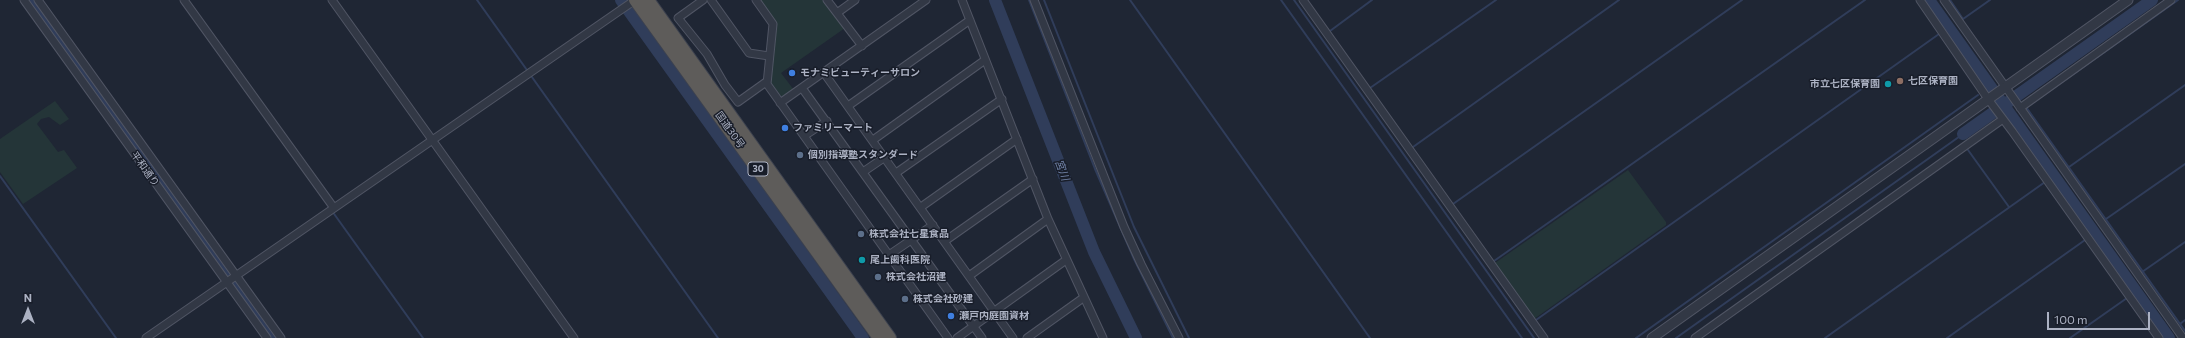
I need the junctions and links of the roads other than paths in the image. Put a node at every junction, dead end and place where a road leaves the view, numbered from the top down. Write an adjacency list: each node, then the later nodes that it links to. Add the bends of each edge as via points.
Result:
1 (24, 0): 53 (street, 平和通り)
2 (38, 0): 53 (street)
3 (184, 0): 45 (street)
4 (332, 0): 39 (street)
5 (648, 0): 63 (highway, 国道30号 / 30)
6 (703, 0): 26 (street, via 678,18 708,54 738,102)
7 (711, 0): 23 (street, via 749,53)
8 (756, 0): 23 (street, via 773,24)
9 (828, 0): 20 (street)
10 (855, 0): 20 (street)
11 (926, 0): 22 (street)
12 (962, 0): 21 (street)
13 (1034, 0): 69 (street, via 1124,227)
14 (1303, 0): 70 (street)
15 (1920, 0): 30 (street)
16 (1944, 0): 28 (street)
17 (2128, 0): 28 (street)
18 (2171, 0): 33 (street)
19 (631, 3): 39 (street); 62 (highway, 国道30号 / 30)
20 (837, 13): 22 (street)
21 (970, 20): 24 (street); 32 (street)
22 (862, 46): 25 (street)
23 (769, 56): 26 (street)
24 (985, 60): 29 (street); 38 (street)
25 (824, 73): 27 (street); 32 (street)
26 (766, 82): 31 (street)
27 (802, 88): 31 (street); 35 (street)
28 (2006, 89): 30 (street); 33 (street)
29 (1002, 99): 37 (street); 42 (street)
30 (1989, 99): 34 (street); 71 (street)
31 (780, 103): 36 (street)
32 (848, 106): 38 (street)
33 (2018, 106): 74 (street)
34 (2002, 117): 72 (street); 73 (street)
35 (826, 121): 36 (street); 41 (street)
36 (804, 136): 50 (street)
37 (1017, 139): 43 (street); 44 (street)
38 (872, 140): 40 (street)
39 (431, 141): 45 (street); 61 (street)
40 (885, 157): 41 (street); 42 (street)
41 (863, 172): 48 (street)
42 (896, 173): 44 (street)
43 (1033, 179): 46 (street); 49 (street)
44 (921, 207): 47 (street)
45 (333, 209): 53 (street)
46 (1048, 219): 51 (street); 52 (street)
47 (933, 224): 48 (street); 49 (street)
48 (912, 239): 50 (street); 56 (street)
49 (945, 241): 52 (street)
50 (889, 255): 64 (street)
51 (1066, 260): 54 (street); 55 (street)
52 (969, 276): 55 (street)
53 (231, 278): 58 (street); 59 (street, 平和通り); 60 (street)
54 (1083, 298): 57 (street); 68 (street)
55 (993, 311): 56 (street); 67 (street)
56 (974, 326): 65 (street); 66 (street)
57 (1100, 337)
58 (146, 338)
59 (267, 338)
60 (282, 338)
61 (574, 338)
62 (879, 338)
63 (890, 338)
64 (948, 338)
65 (957, 338)
66 (982, 338)
67 (1013, 338)
68 (1027, 338)
69 (1179, 338)
70 (1544, 338)
71 (1652, 338)
72 (1695, 338)
73 (2159, 338)
74 (2183, 338)

